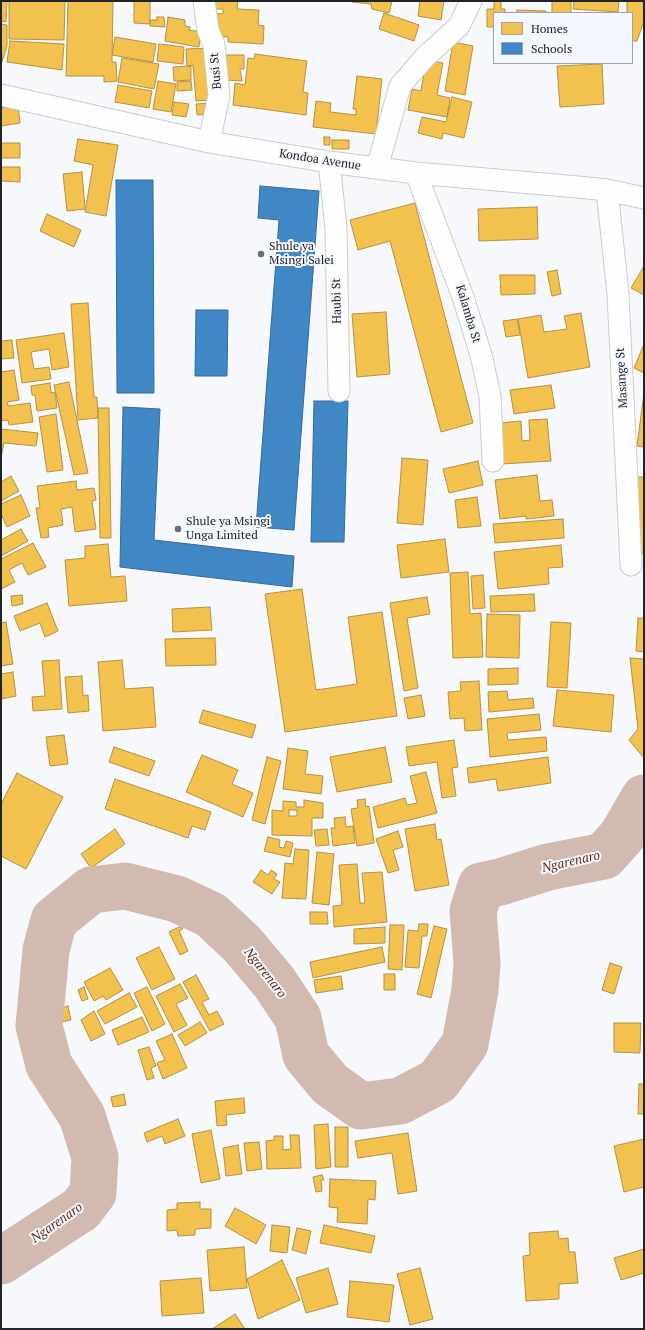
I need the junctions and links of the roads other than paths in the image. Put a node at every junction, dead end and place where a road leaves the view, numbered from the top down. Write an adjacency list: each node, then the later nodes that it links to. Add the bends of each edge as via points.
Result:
1 (204, 1): 4 (street, Busi St, via 208,30 214,46 219,96)
2 (471, 1): 6 (street, via 459,26 425,57 400,86)
3 (1, 95): 4 (street, Kondoa Avenue)
4 (209, 142): 5 (street, Kondoa Avenue)
5 (330, 162): 6 (street, Kondoa Avenue); 10 (street, Haubi St, via 336,228)
6 (377, 168): 7 (street, Kondoa Avenue)
7 (416, 173): 8 (street, Kondoa Avenue); 11 (street, Kalamba St, via 463,297 480,355 490,396)
8 (607, 190): 9 (street, Kondoa Avenue); 12 (street, Masange St, via 618,294)
9 (644, 198)
10 (339, 391)
11 (493, 461)
12 (631, 565)

